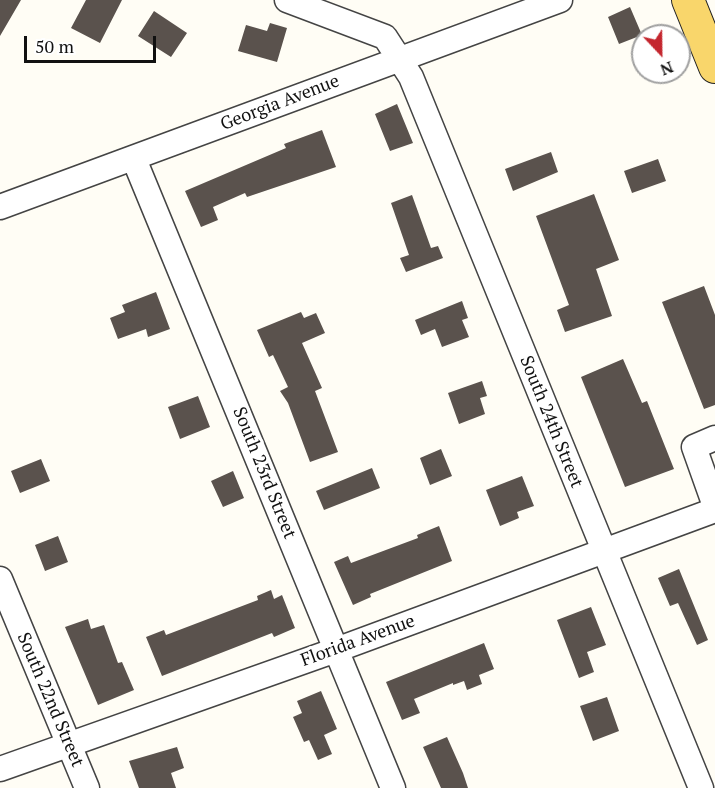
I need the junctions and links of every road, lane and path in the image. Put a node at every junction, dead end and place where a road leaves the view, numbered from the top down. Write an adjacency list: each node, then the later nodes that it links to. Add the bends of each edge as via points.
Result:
1 (288, 0): 4 (street, South 24th Street, via 385,37)
2 (560, 0): 4 (street, Georgia Avenue)
3 (688, 0): 5 (main road)
4 (398, 58): 6 (street, Georgia Avenue); 10 (street, South 24th Street, via 411,77)
5 (715, 68)
6 (134, 159): 7 (street, Georgia Avenue); 12 (street, South 23rd Street)
7 (0, 207)
8 (715, 438): 9 (street, via 694,447)
9 (715, 508): 10 (street, Florida Avenue)
10 (603, 549): 12 (street, Florida Avenue); 17 (street, South 24th Street)
11 (0, 579): 13 (street, South 22nd Street)
12 (336, 650): 13 (street, Florida Avenue); 16 (street, South 23rd Street)
13 (68, 744): 14 (street, Florida Avenue); 15 (street, South 22nd Street)
14 (0, 769)
15 (87, 788)
16 (393, 788)
17 (701, 788)

